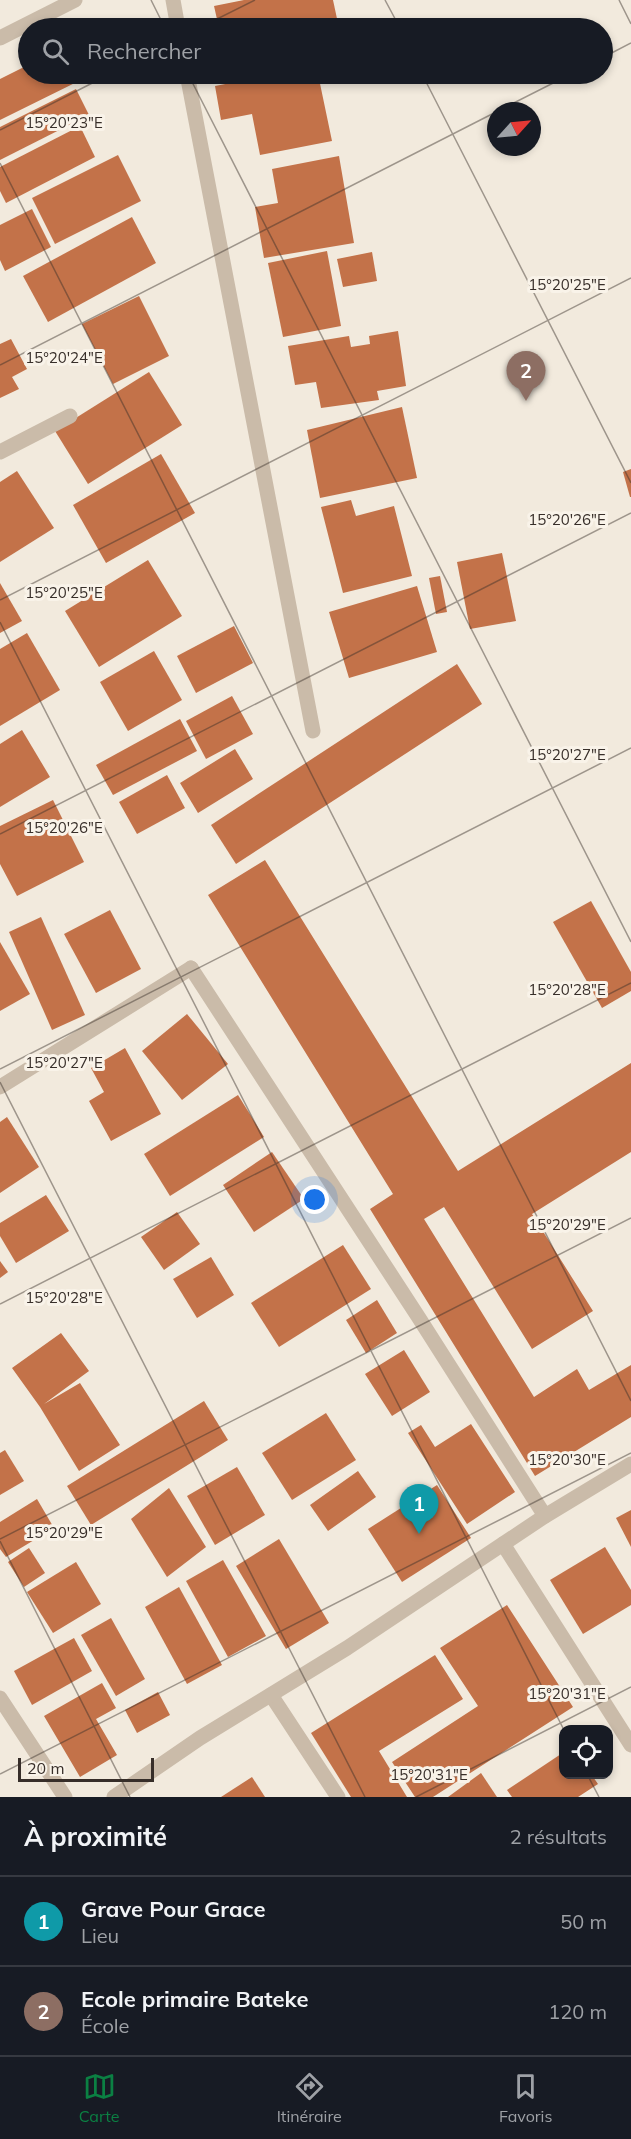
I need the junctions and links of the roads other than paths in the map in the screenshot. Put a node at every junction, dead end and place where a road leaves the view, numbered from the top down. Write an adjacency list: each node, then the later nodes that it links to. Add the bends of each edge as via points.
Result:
1 (75, 0): 3 (street)
2 (173, 0): 4 (street)
3 (39, 18)
4 (176, 18)
5 (18, 29): 6 (street)
6 (0, 38)
7 (189, 84): 10 (street)
8 (70, 416): 9 (street)
9 (0, 452)
10 (313, 731)
11 (0, 1087): 13 (street, via 191,968)
12 (631, 1464): 13 (street)
13 (545, 1516): 14 (street)
14 (503, 1544): 15 (street); 17 (street)
15 (271, 1695): 19 (street); 20 (street)
16 (0, 1698): 18 (street)
17 (631, 1745)
18 (64, 1797)
19 (114, 1797)
20 (338, 1797)

